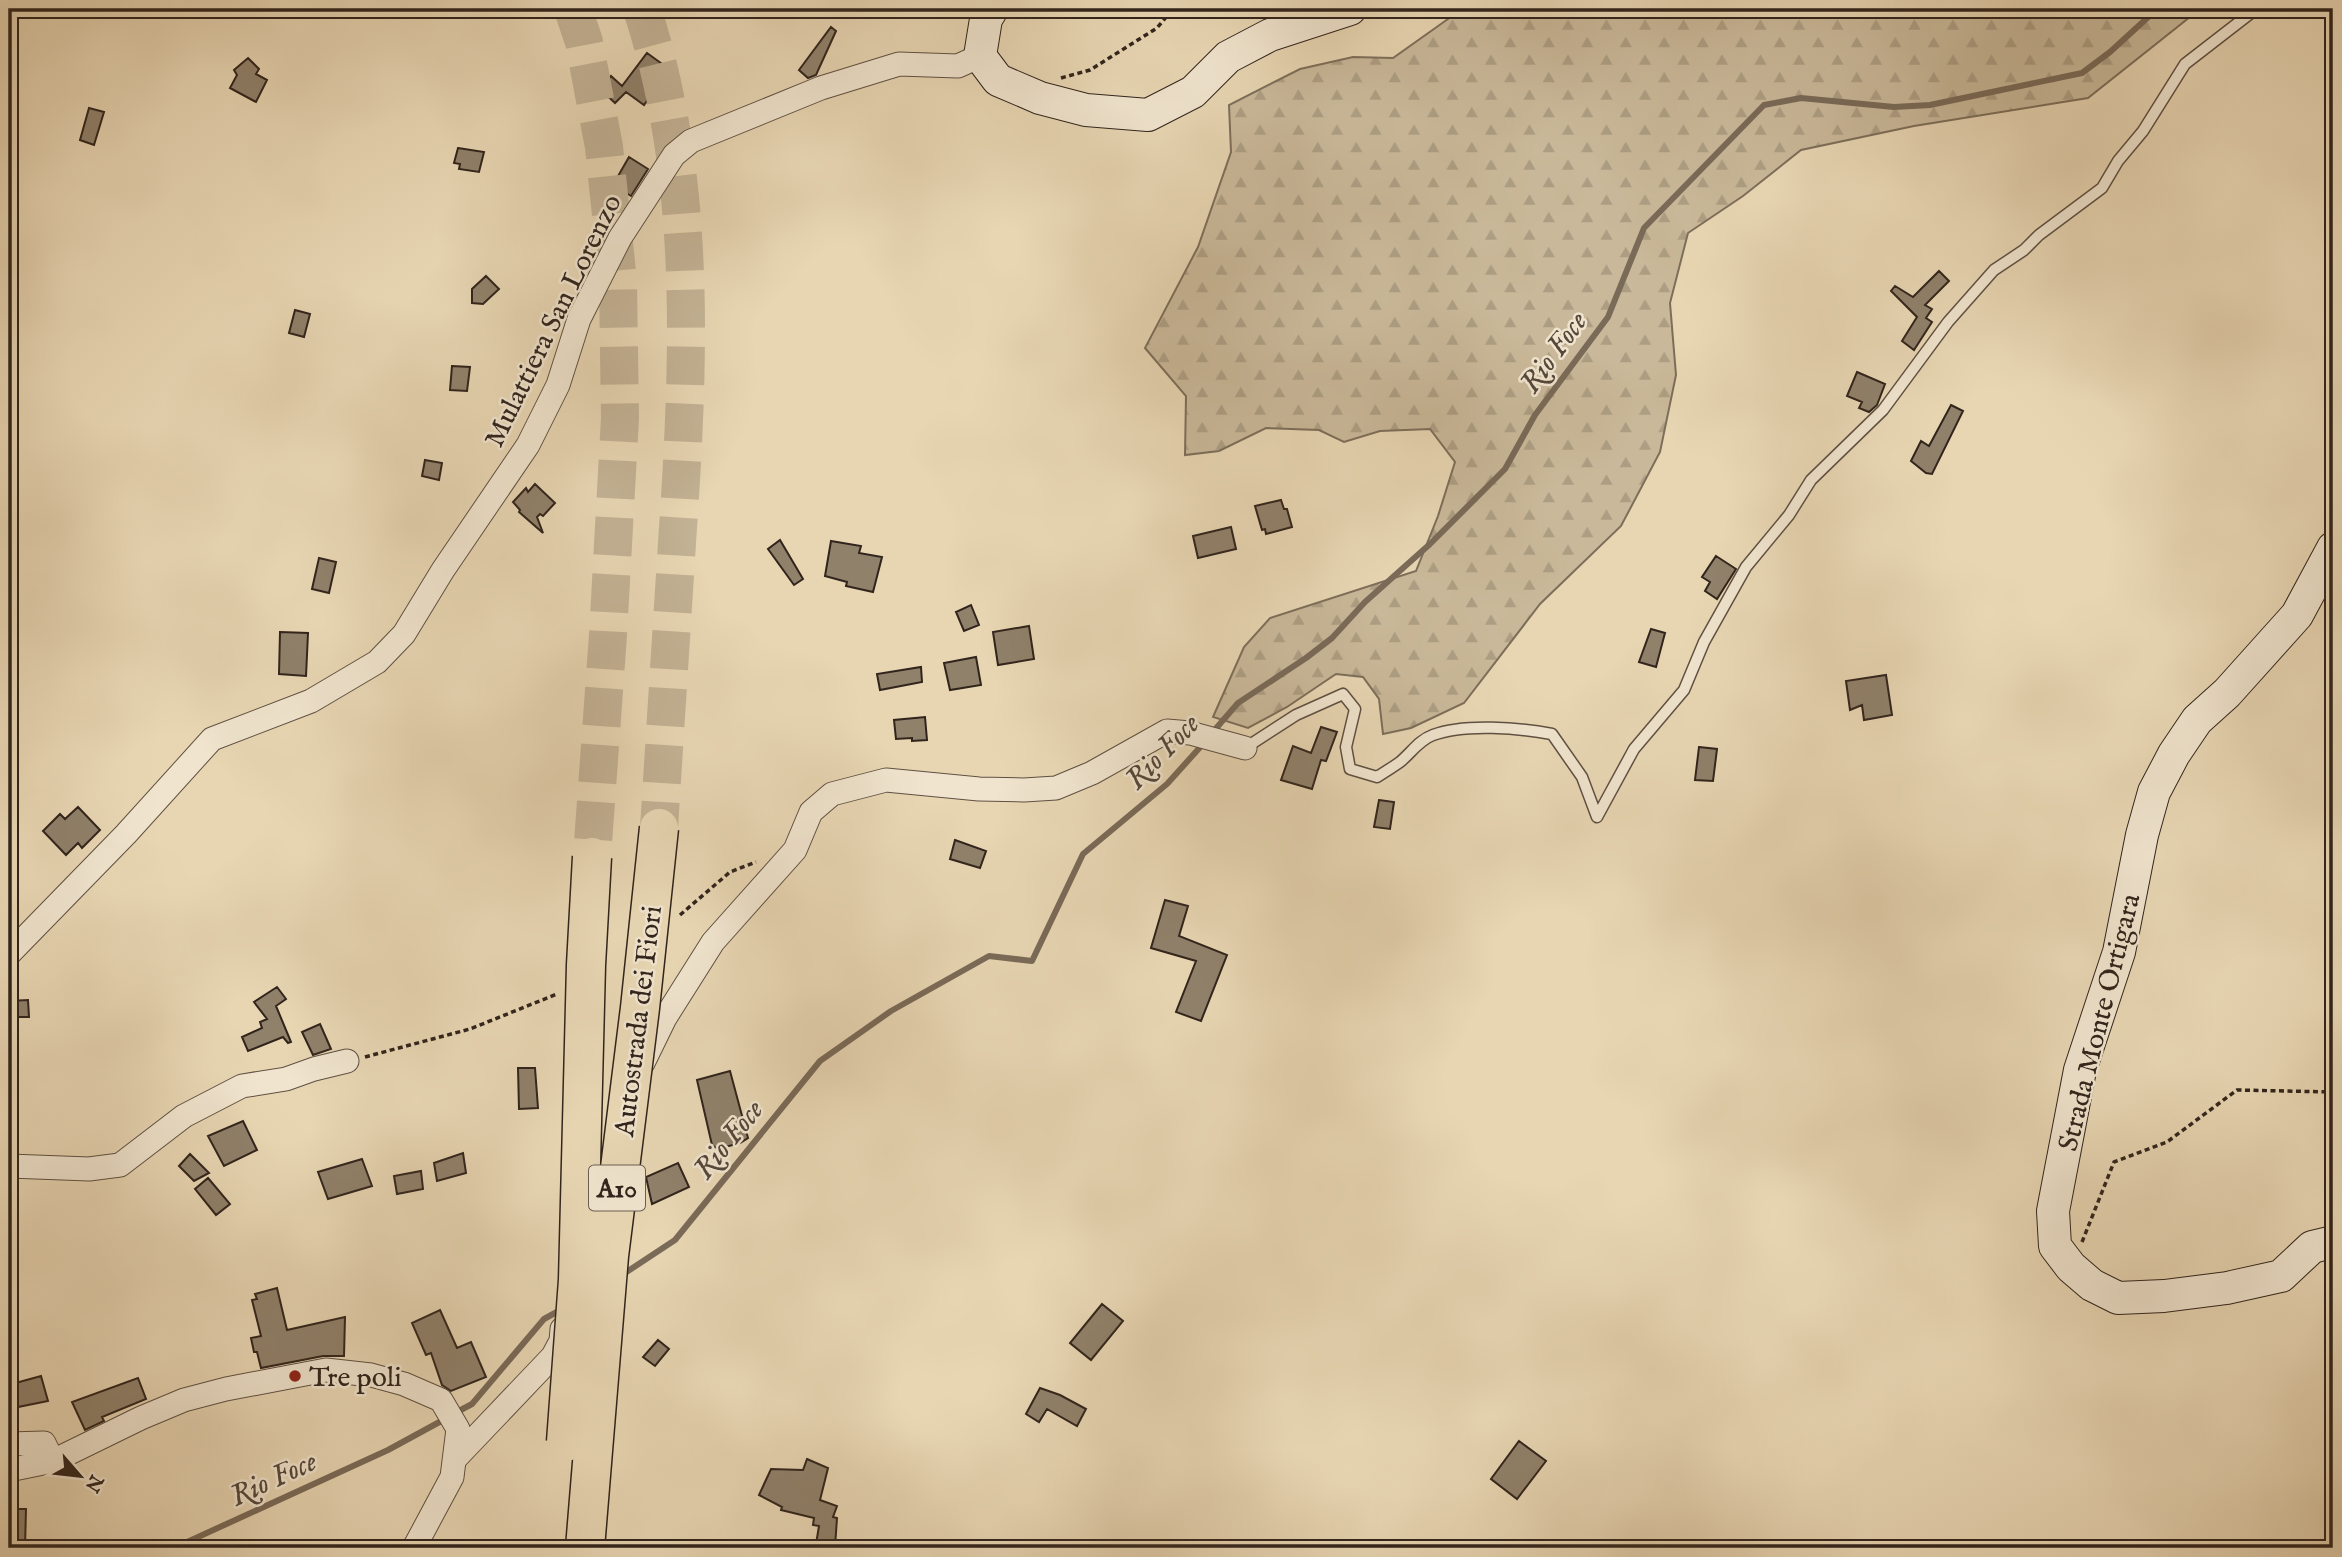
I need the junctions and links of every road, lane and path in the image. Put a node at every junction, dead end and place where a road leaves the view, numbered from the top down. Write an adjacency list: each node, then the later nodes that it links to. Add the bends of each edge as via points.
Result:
1 (992, 9): 5 (main road, via 986,19)
2 (1173, 9): 6 (path, via 1157,28 1090,70)
3 (1350, 9): 5 (main road, via 1270,36 1228,57 1193,92 1147,115 1086,110 1040,98 998,80)
4 (2256, 9): 8 (lane, via 2185,64 2102,188 1994,270 1948,322 1884,410 1811,480 1746,567 1704,642 1684,690 1634,749 1597,817 1582,778 1552,734 1497,728 1433,734 1377,777 1350,769 1346,747 1355,709 1343,694 1296,715)
5 (981, 57): 11 (street, Mulattiera San Lorenzo, via 958,66 899,64 821,88 691,141 674,155 620,238 579,319 558,385 528,445 404,634 377,662 311,701 212,738)
6 (1055, 79)
7 (2333, 548): 15 (main road, Strada Monte Ortigara, via 2297,615 2197,720 2154,792 2119,952 2080,1070 2053,1211 2054,1246 2092,1285 2118,1298 2227,1288 2281,1276 2312,1247)
8 (1245, 748): 18 (street, via 1167,731 1056,788 979,789 886,780 832,794 811,812 795,850 713,943 665,1018 585,1181 564,1247 561,1341 553,1356)
9 (659, 828): 23 (highway, Autostrada dei Fiori / A10, bridge, via 609,1256)
10 (592, 857): 22 (highway, Autostrada dei Fiori / A10, bridge, via 578,1280)
11 (9, 954)
12 (347, 1062): 14 (street, via 242,1086 184,1116 120,1165 89,1169)
13 (2333, 1091): 16 (path, via 2237,1090 2167,1142 2114,1162)
14 (9, 1166)
15 (2333, 1242)
16 (2082, 1243)
17 (9, 1444): 19 (street, via 44,1443)
18 (456, 1460): 19 (street, via 458,1429 441,1400 382,1378 326,1370 184,1400); 21 (street, via 452,1477)
19 (53, 1461): 20 (street)
20 (9, 1470)
21 (414, 1548)
22 (558, 1548)
23 (585, 1548)

